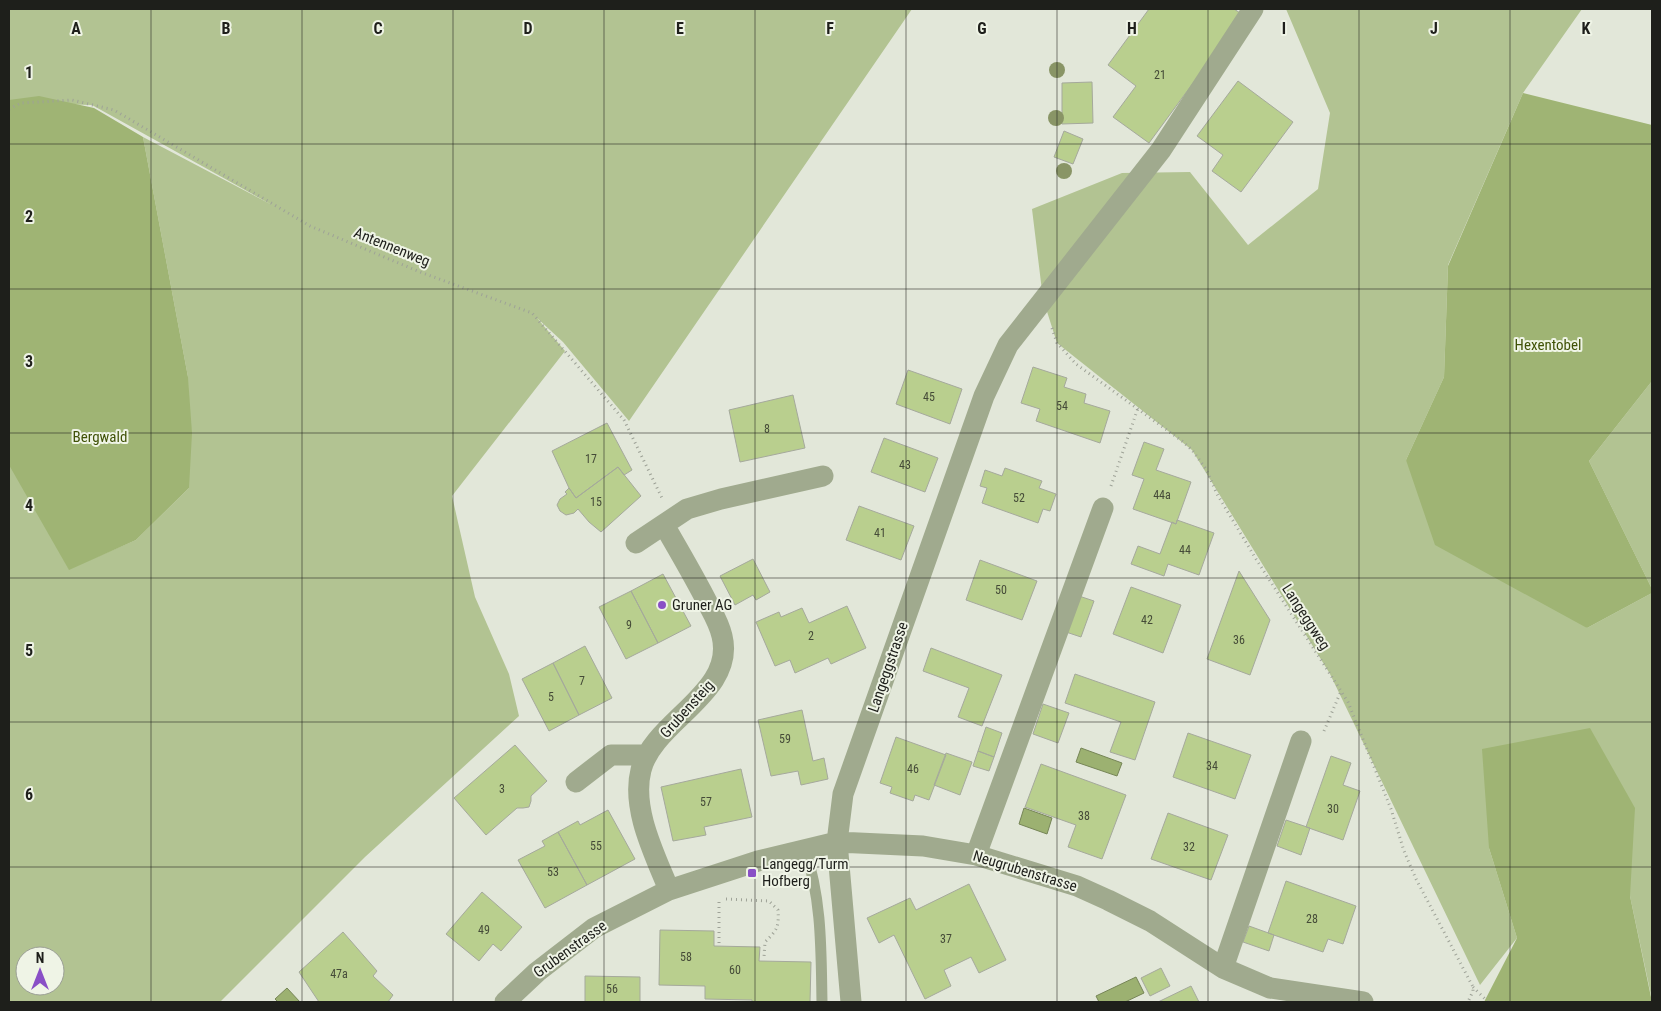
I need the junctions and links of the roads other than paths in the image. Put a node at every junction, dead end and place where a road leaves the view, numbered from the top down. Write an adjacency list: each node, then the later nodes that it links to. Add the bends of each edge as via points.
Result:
1 (1253, 9): 9 (street, Langeggstrasse, via 1161,150 1008,345 984,396 843,794)
2 (823, 476): 4 (street, via 687,509)
3 (1103, 508): 11 (street)
4 (668, 522): 5 (street); 7 (street, Grubensteig, via 715,617 722,637 722,653 720,671 663,733)
5 (636, 543)
6 (1301, 741): 13 (street)
7 (648, 755): 8 (street, via 611,755); 12 (street, Grubensteig, via 641,770 639,798 644,827)
8 (576, 782)
9 (837, 842): 10 (street, Neugrubenstrasse); 11 (street, Neugrubenstrasse, via 923,846); 17 (street, Langeggstrasse)
10 (805, 850): 12 (street, Neugrubenstrasse, via 772,857); 16 (lane, via 820,918)
11 (976, 855): 13 (street, Neugrubenstrasse, via 1077,886 1108,900 1150,921)
12 (669, 890): 15 (street, Grubenstrasse, via 594,928 536,972)
13 (1224, 968): 14 (street, Neugrubenstrasse, via 1270,988)
14 (1312, 999): 18 (street, Neugrubenstrasse)
15 (505, 1002)
16 (822, 1002)
17 (851, 1002)
18 (1363, 1002)

